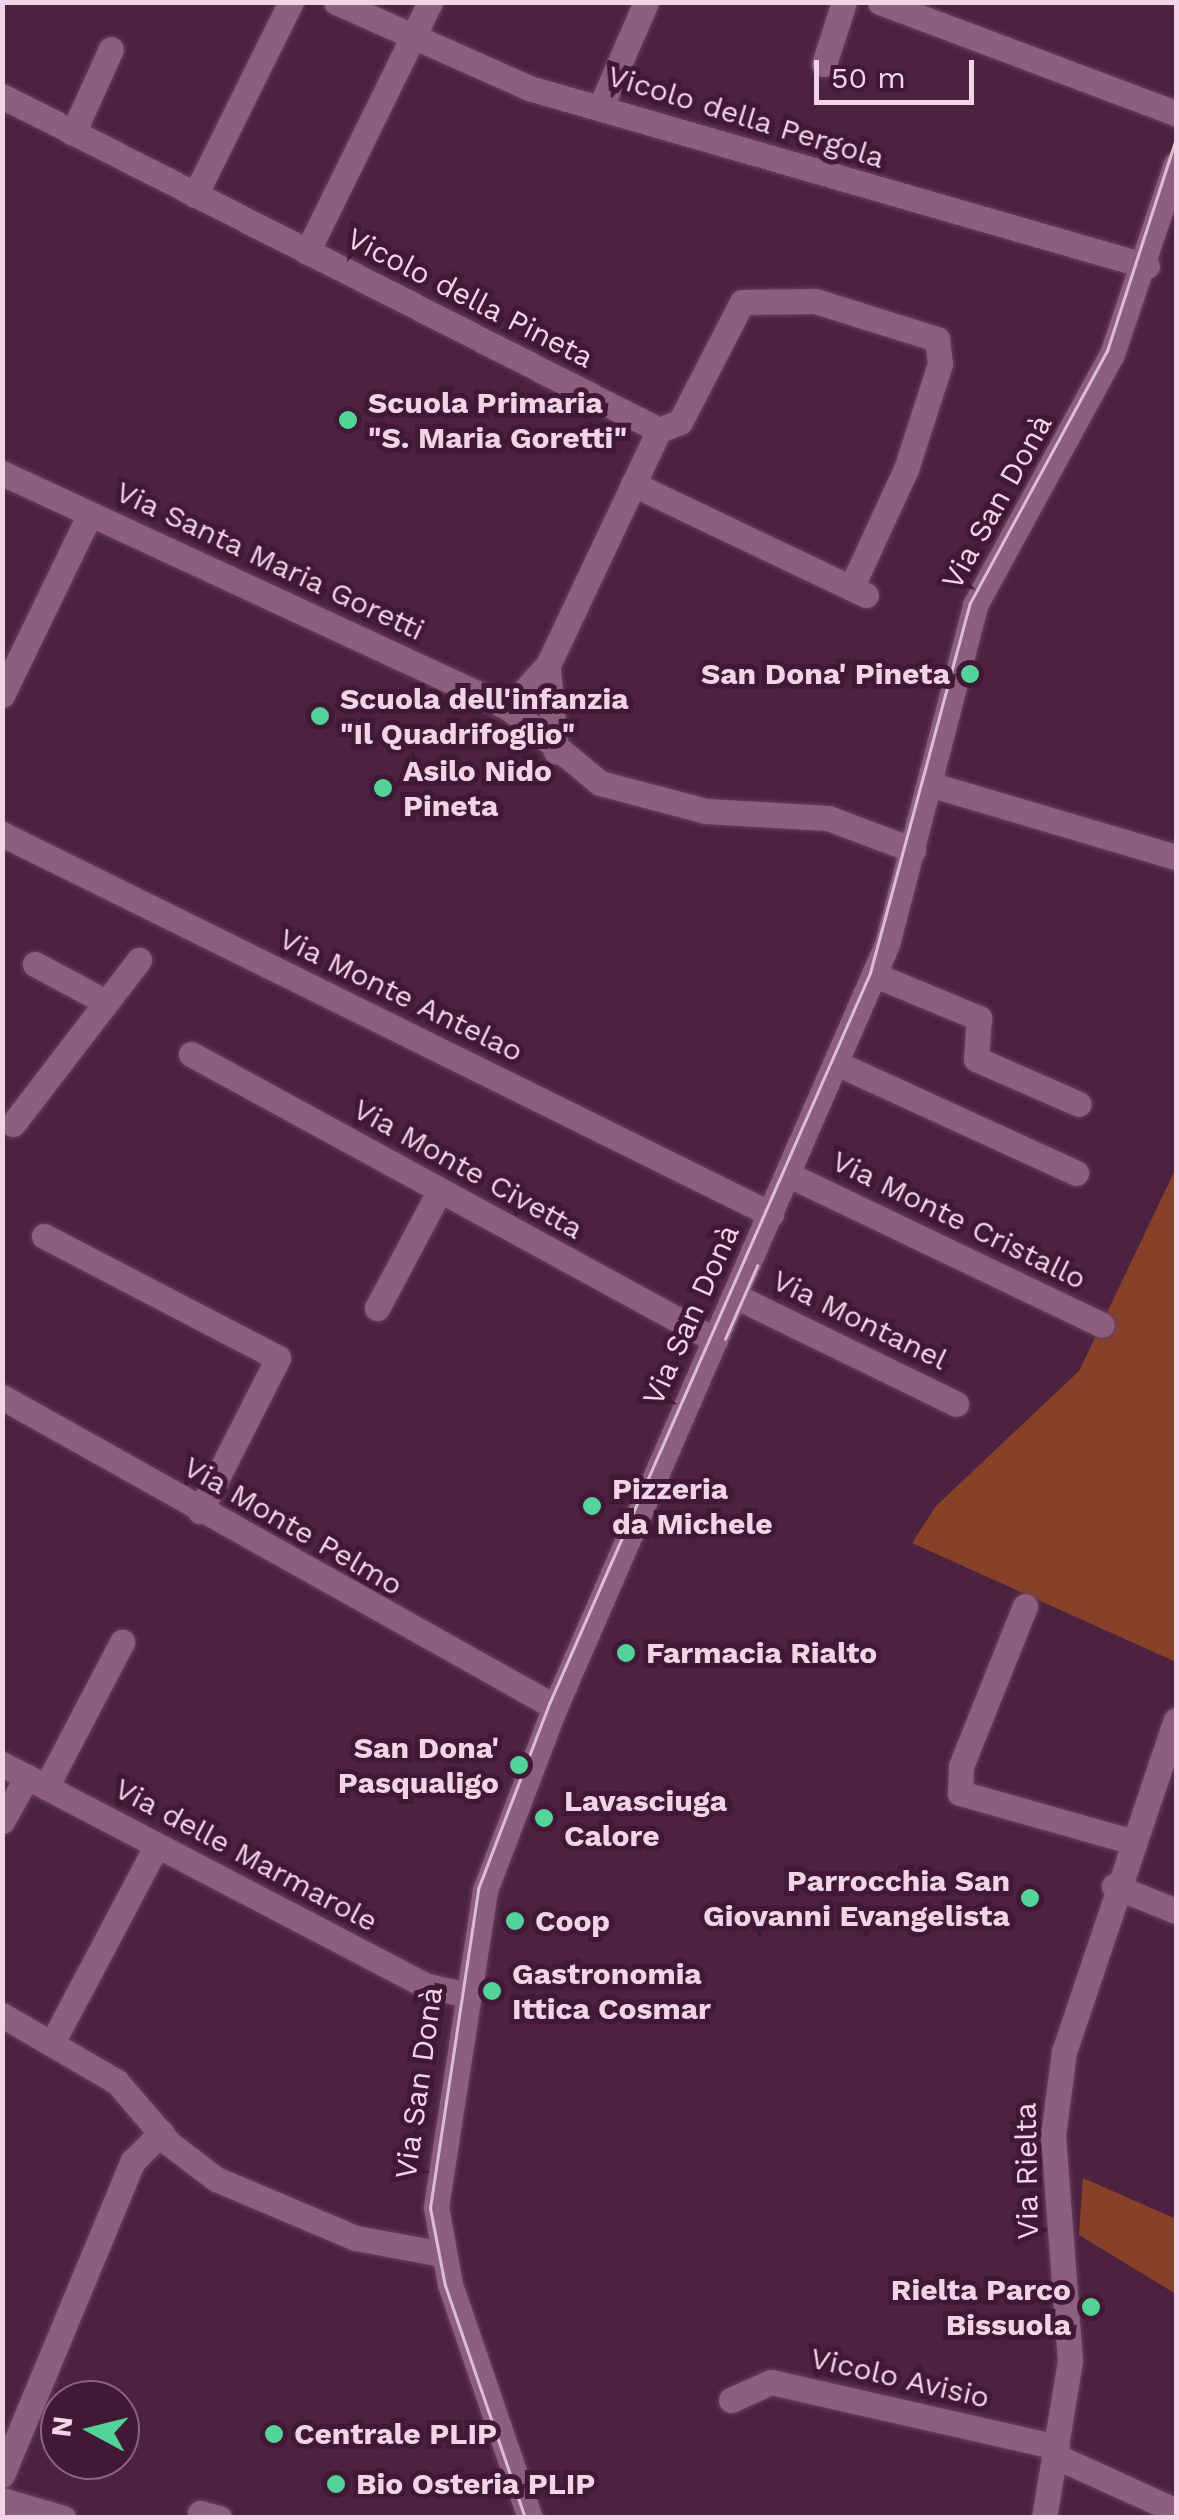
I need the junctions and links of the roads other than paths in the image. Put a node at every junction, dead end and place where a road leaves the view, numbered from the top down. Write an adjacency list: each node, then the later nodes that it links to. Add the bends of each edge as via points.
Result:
1 (291, 2): 15 (street)
2 (336, 2): 7 (street, Vicolo della Pergola)
3 (430, 2): 7 (street)
4 (646, 2): 11 (street)
5 (844, 2): 9 (street)
6 (880, 2): 12 (street)
7 (412, 40): 11 (street, Vicolo della Pergola, via 476,71); 16 (street)
8 (111, 49): 13 (street)
9 (824, 64)
10 (2, 96): 13 (street, Vicolo della Pineta)
11 (601, 106): 17 (street, Vicolo della Pergola)
12 (1176, 113)
13 (73, 132): 15 (street, Vicolo della Pineta)
14 (1176, 164): 17 (street, Via San Donà)
15 (195, 195): 16 (street, Vicolo della Pineta)
16 (307, 252): 18 (street, Vicolo della Pineta)
17 (1147, 266): 26 (street, Via San Donà, via 1096,388 976,605)
18 (659, 430): 20 (street); 20 (street, via 680,422 742,302 815,301 937,340 940,364 858,592)
19 (2, 473): 21 (street, Via Santa Maria Goretti)
20 (634, 484): 22 (street)
21 (90, 514): 23 (street); 24 (street, Via Santa Maria Goretti)
22 (548, 664): 24 (street); 25 (street)
23 (2, 694)
24 (509, 708): 25 (street)
25 (556, 752): 28 (street, via 600,783 646,799 732,814 808,814)
26 (929, 784): 28 (street, Via San Donà); 29 (street)
27 (2, 834): 41 (street, Via Monte Antelao)
28 (914, 850): 32 (street, Via San Donà)
29 (1176, 858)
30 (139, 960): 33 (street)
31 (35, 964): 33 (street)
32 (874, 975): 35 (street, Via San Donà); 36 (street, via 979,1018 976,1059)
33 (102, 1000): 37 (street)
34 (191, 1054): 40 (street, Via Monte Civetta)
35 (836, 1063): 38 (street); 39 (street, Via San Donà)
36 (1079, 1104)
37 (6, 1128)
38 (1076, 1173)
39 (787, 1174): 41 (street, Via San Donà); 45 (street, Via Monte Cristallo)
40 (439, 1192): 44 (street); 46 (street, Via Monte Civetta)
41 (771, 1214): 43 (street, Via San Donà)
42 (44, 1236): 49 (street, via 278,1358)
43 (735, 1296): 46 (street, Via San Donà); 48 (street, Via Montanel)
44 (377, 1308)
45 (1102, 1325)
46 (715, 1340): 52 (street, Via San Donà)
47 (2, 1398): 49 (street, Via Monte Pelmo)
48 (956, 1404)
49 (200, 1512): 52 (street, Via Monte Pelmo)
50 (1026, 1606): 57 (street, via 961,1766 960,1794)
51 (122, 1642): 55 (street)
52 (554, 1706): 61 (street, Via San Donà, via 492,1866)
53 (1176, 1720): 57 (street, Via Rielta)
54 (2, 1764): 55 (street, Via delle Marmarole)
55 (36, 1782): 56 (street); 58 (street, Via delle Marmarole)
56 (2, 1821)
57 (1130, 1842): 59 (street, Via Rielta)
58 (157, 1846): 61 (street, Via delle Marmarole, via 424,1986); 63 (street)
59 (1114, 1886): 60 (street); 67 (street, Via Rielta, via 1058,2090 1070,2361)
60 (1176, 1911)
61 (463, 1994): 65 (street, Via San Donà, via 436,2186)
62 (2, 2016): 63 (street)
63 (52, 2043): 64 (street, via 117,2082)
64 (161, 2133): 65 (street, via 237,2189 388,2248); 68 (street, via 134,2161)
65 (442, 2254): 72 (street, Via San Donà)
66 (730, 2400): 67 (street, Vicolo Avisio, via 771,2382)
67 (1056, 2452): 70 (street, Vicolo Avisio); 73 (street, Via Rielta)
68 (2, 2475)
69 (2, 2500): 71 (street)
70 (1176, 2511)
71 (63, 2518)
72 (530, 2518)
73 (1044, 2518)

